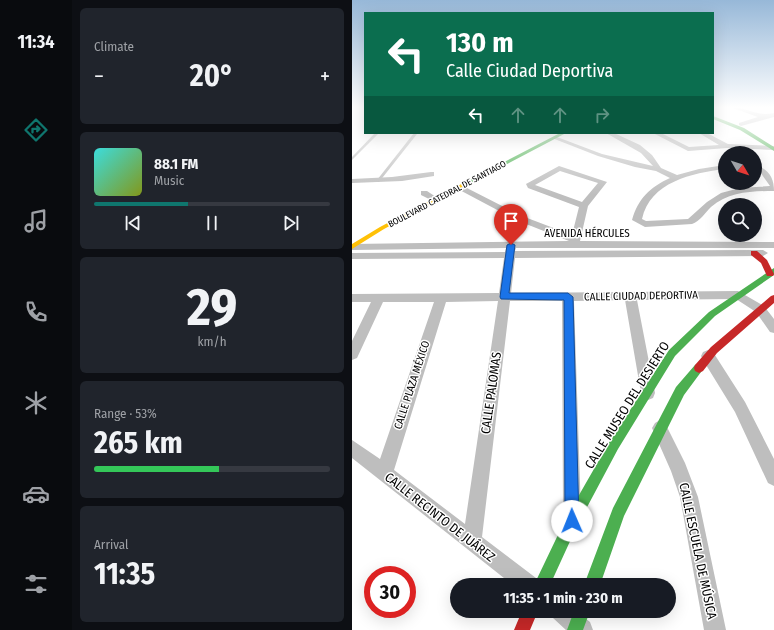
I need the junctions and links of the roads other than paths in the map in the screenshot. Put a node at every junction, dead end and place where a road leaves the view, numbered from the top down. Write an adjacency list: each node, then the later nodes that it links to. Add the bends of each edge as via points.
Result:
1 (374, 136): 14 (lane)
2 (413, 136): 21 (lane)
3 (558, 136): 9 (street, BOULEVARD CATEDRAL DE SANTIAGO)
4 (615, 136): 16 (street, via 649,155 655,160)
5 (663, 136): 10 (street, via 688,148)
6 (709, 136): 11 (street)
7 (755, 136): 13 (street)
8 (759, 136): 13 (street)
9 (555, 138): 16 (street, via 606,157); 22 (street, BOULEVARD CATEDRAL DE SANTIAGO)
10 (718, 146)
11 (727, 146)
12 (762, 147): 13 (street)
13 (774, 147)
14 (352, 159)
15 (718, 168): 19 (street, via 694,171)
16 (658, 169): 19 (street)
17 (762, 170): 23 (street)
18 (431, 174): 21 (street)
19 (676, 178): 23 (street, via 644,201 637,217 638,222 689,222 713,201 725,195 743,190)
20 (352, 181): 21 (street)
21 (378, 181)
22 (458, 187): 25 (street, BOULEVARD CATEDRAL DE SANTIAGO); 27 (street, via 514,216)
23 (774, 188)
24 (424, 193): 25 (street)
25 (435, 199): 29 (street, BOULEVARD CATEDRAL DE SANTIAGO)
26 (584, 206): 26 (street, via 602,181 559,168 530,184); 27 (street)
27 (575, 242): 30 (street, AVENIDA HÉRCULES); 31 (street, AVENIDA HÉRCULES)
28 (774, 245): 30 (street, AVENIDA HÉRCULES)
29 (352, 247): 31 (street, AVENIDA HÉRCULES)
30 (721, 249): 31 (street, AVENIDA HÉRCULES); 32 (street, AVENIDA HÉRCULES)
31 (511, 250): 34 (street, AVENIDA HÉRCULES); 38 (street, CALLE PALOMAS)
32 (754, 253): 33 (street, AVENIDA HÉRCULES); 35 (street)
33 (774, 253)
34 (352, 256)
35 (772, 273): 36 (street, CALLE MUSEO DEL DESIERTO)
36 (738, 295): 37 (street, CALLE CIUDAD DEPORTIVA); 44 (street); 48 (street, CALLE MUSEO DEL DESIERTO, via 712,314 672,353)
37 (630, 296): 39 (street, CALLE CIUDAD DEPORTIVA); 48 (street)
38 (504, 297): 39 (street, CALLE CIUDAD DEPORTIVA); 42 (street, CALLE CIUDAD DEPORTIVA); 54 (street, CALLE PALOMAS)
39 (568, 297): 53 (street)
40 (352, 298): 41 (street, CALLE CIUDAD DEPORTIVA)
41 (379, 298): 42 (street, CALLE CIUDAD DEPORTIVA); 46 (street)
42 (440, 298): 51 (street, CALLE PLAZA MÉXICO)
43 (774, 298): 44 (street)
44 (760, 309): 45 (street); 47 (street)
45 (774, 328)
46 (352, 354)
47 (708, 356): 49 (street, via 680,391); 52 (street, via 740,407)
48 (648, 393): 53 (street, CALLE MUSEO DEL DESIERTO, via 614,445)
49 (660, 428): 57 (street, via 618,513); 62 (street, CALLE ESCUELA DE MÚSICA, via 688,496)
50 (352, 448): 51 (street, CALLE RECINTO DE JUÁREZ)
51 (384, 473): 54 (street, CALLE RECINTO DE JUÁREZ)
52 (774, 477)
53 (572, 521): 56 (street, CALLE MUSEO DEL DESIERTO)
54 (472, 541): 55 (street, CALLE RECINTO DE JUÁREZ)
55 (520, 578)
56 (545, 578)
57 (595, 578)
58 (527, 618): 61 (street)
59 (570, 618): 60 (street)
60 (579, 624)
61 (522, 630)
62 (715, 630)

